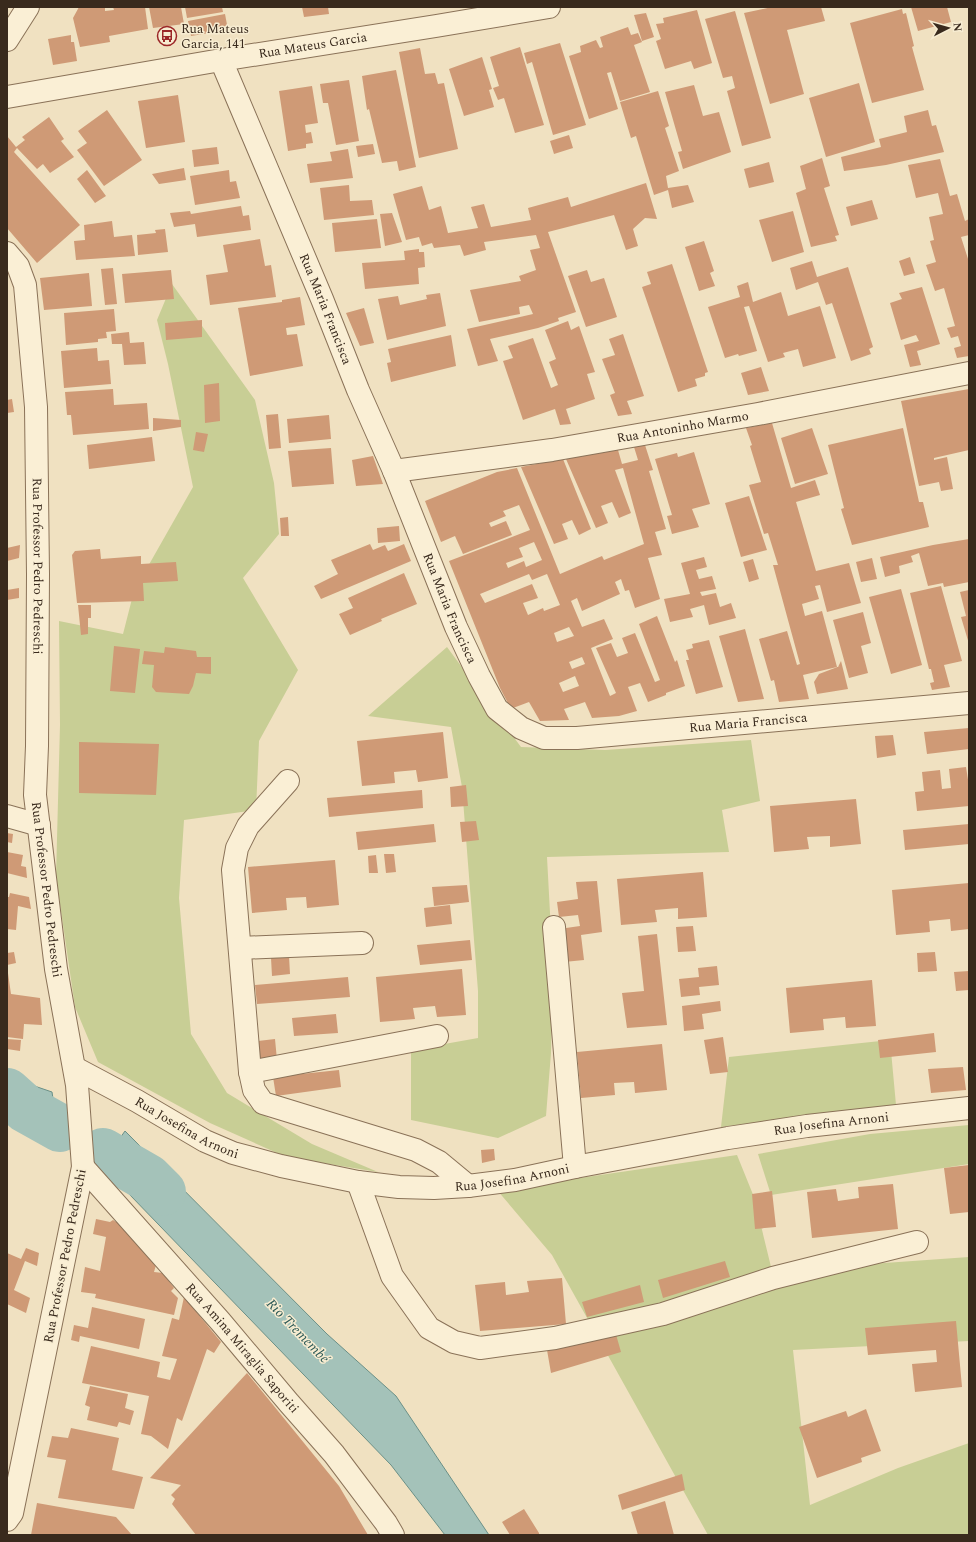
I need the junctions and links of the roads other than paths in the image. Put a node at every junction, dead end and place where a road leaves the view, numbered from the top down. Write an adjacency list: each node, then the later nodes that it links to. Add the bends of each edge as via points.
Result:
1 (28, 7): 3 (street)
2 (548, 7): 4 (street, Rua Mateus Garcia)
3 (7, 40)
4 (220, 60): 5 (street, Rua Mateus Garcia); 8 (street, Rua Maria Francisca)
5 (7, 97)
6 (7, 253): 12 (street, Rua Professor Pedro Pedreschi, via 18,266 25,285 36,407 36,795)
7 (969, 373): 8 (street, Rua Antoninho Marmo, via 758,414 559,448)
8 (394, 472): 9 (street, Rua Maria Francisca, via 456,627 483,683 498,709 521,728 544,738 584,737)
9 (969, 704)
10 (288, 781): 15 (street, via 248,826 237,848 233,870)
11 (7, 816): 12 (street)
12 (39, 825): 17 (street, Rua Professor Pedro Pedreschi, via 56,969)
13 (554, 927): 21 (street)
14 (362, 943): 15 (street)
15 (240, 948): 18 (street)
16 (437, 1036): 18 (street)
17 (75, 1068): 20 (street, Rua Professor Pedro Pedreschi); 22 (street, Rua Josefina Arnoni, via 204,1141 233,1154)
18 (250, 1072): 23 (street, via 254,1090 262,1104 416,1150 439,1162)
19 (969, 1108): 21 (street, Rua Josefina Arnoni, via 792,1128)
20 (84, 1167): 25 (street, Rua Professor Pedro Pedreschi, via 12,1513); 26 (street, Rua Amina Miraglia Saporiti, via 220,1320 334,1454)
21 (575, 1167): 23 (street, Rua Josefina Arnoni, via 515,1180)
22 (358, 1182): 23 (street, Rua Josefina Arnoni, via 399,1187); 24 (street, via 392,1276 429,1328 454,1342 480,1348 555,1338 663,1314 773,1278)
23 (468, 1186)
24 (917, 1242)
25 (7, 1520)
26 (393, 1535)

